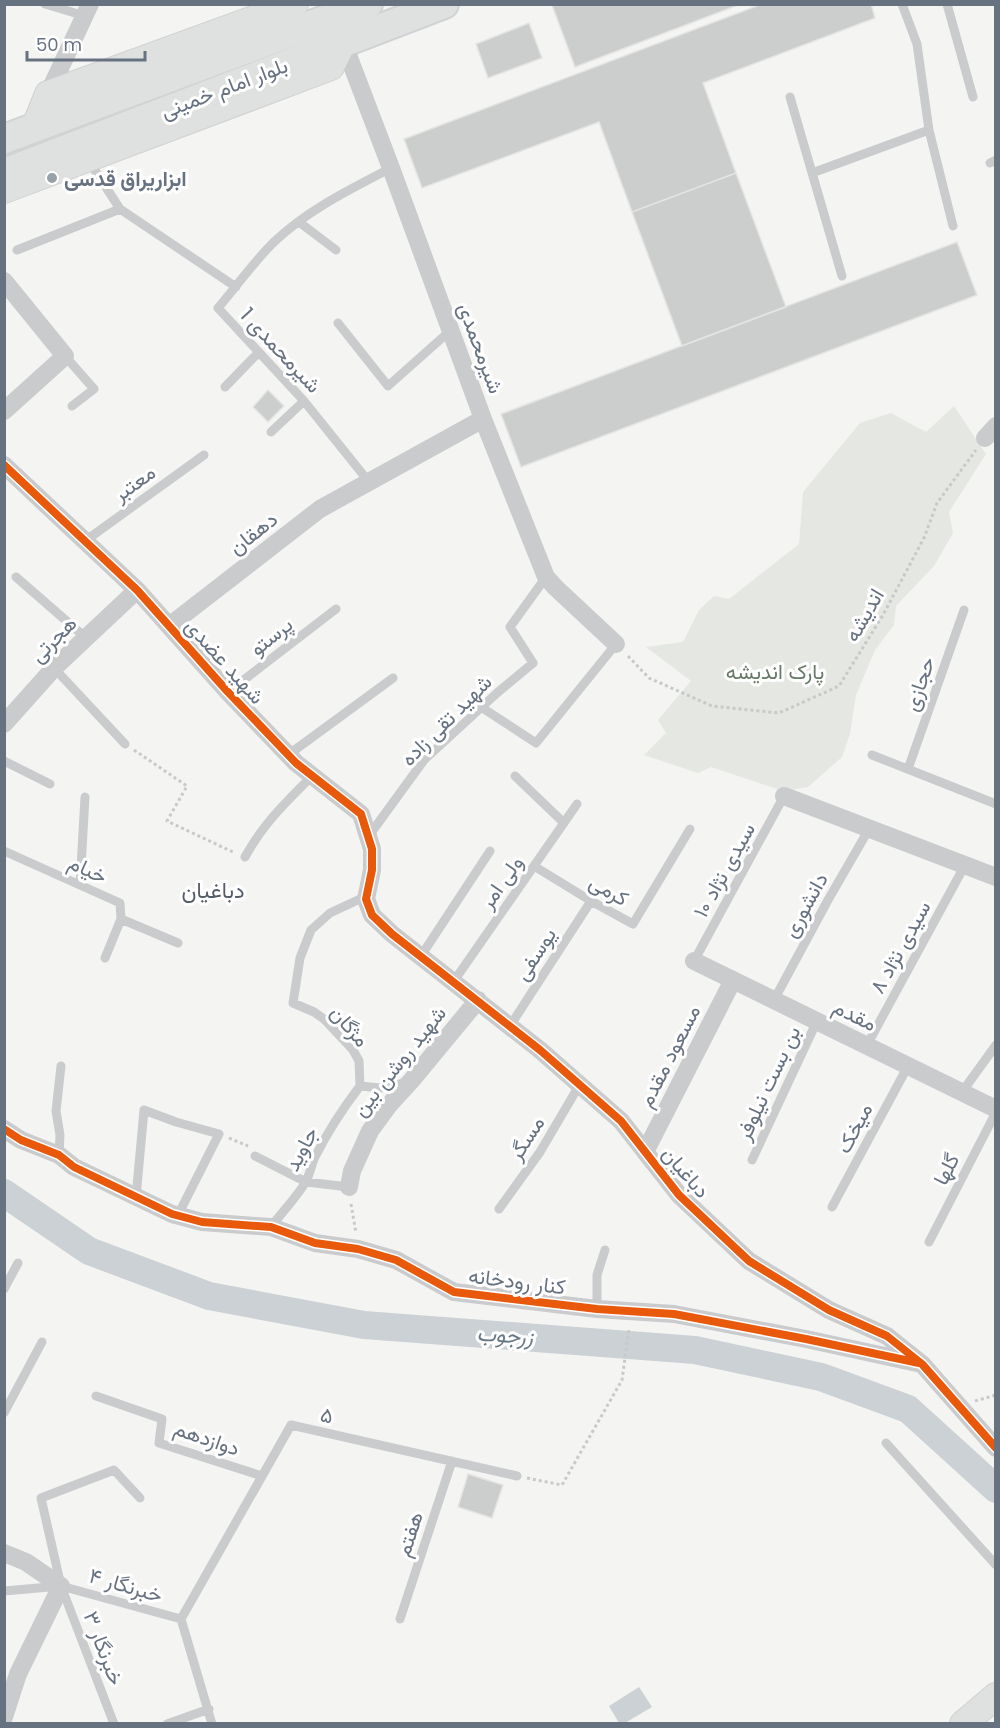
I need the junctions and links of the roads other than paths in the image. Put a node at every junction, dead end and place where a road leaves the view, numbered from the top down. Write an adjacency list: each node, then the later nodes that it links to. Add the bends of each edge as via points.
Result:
1 (45, 4): 7 (lane)
2 (295, 4): 9 (street)
3 (368, 4): 12 (main road, بلوار امام خمینی)
4 (444, 4): 8 (main road, بلوار امام خمینی)
5 (902, 4): 13 (lane, via 917,44)
6 (947, 4): 11 (lane)
7 (88, 10): 9 (street)
8 (343, 42): 15 (street, via 331,67); 16 (street, شیرمحمدی); 17 (main road, بلوار امام خمینی)
9 (48, 94): 12 (street)
10 (790, 97): 18 (lane)
11 (974, 97)
12 (34, 129): 14 (main road, بلوار امام خمینی)
13 (929, 130): 18 (lane); 22 (lane)
14 (4, 139)
15 (88, 159): 19 (street); 20 (lane)
16 (391, 168): 21 (lane, شیرمحمدی 1, via 321,205); 29 (street, شیرمحمدی)
17 (4, 173)
18 (812, 173): 25 (lane)
19 (4, 190)
20 (120, 209): 23 (lane); 27 (lane)
21 (299, 222): 24 (lane); 27 (lane, شیرمحمدی 1, via 275,242)
22 (953, 226)
23 (17, 250)
24 (336, 250)
25 (842, 276)
26 (4, 280): 31 (street)
27 (236, 287): 30 (lane, شیرمحمدی 1, via 218,308)
28 (338, 323): 29 (lane, via 388,386)
29 (451, 330): 36 (street, شیرمحمدی)
30 (259, 352): 32 (lane); 33 (lane, شیرمحمدی 1)
31 (65, 356): 34 (lane, via 94,389); 35 (street)
32 (225, 387)
33 (304, 401): 37 (lane); 40 (lane, شیرمحمدی 1)
34 (72, 406)
35 (4, 411)
36 (483, 419): 40 (street, دهقان); 43 (street, شیرمحمدی)
37 (271, 432)
38 (204, 455): 41 (lane, معتبر)
39 (4, 465): 41 (street, شهید عضدی)
40 (369, 482): 47 (street, دهقان, via 320,509)
41 (85, 541): 44 (street, شهید عضدی)
42 (16, 577): 48 (lane)
43 (546, 577): 49 (street, شیرمحمدی); 53 (lane, شهید تقی زاده, via 510,627 533,663)
44 (137, 590): 47 (street, شهید عضدی); 48 (street, هجرتی)
45 (336, 609): 52 (lane, پرستو)
46 (964, 610): 59 (lane, حجازی)
47 (169, 626): 52 (street, شهید عضدی)
48 (86, 638): 50 (street, هجرتی)
49 (616, 644): 53 (lane, via 536,743)
50 (54, 668): 54 (street, هجرتی); 55 (lane)
51 (393, 678): 56 (lane)
52 (228, 692): 56 (street, شهید عضدی)
53 (481, 707): 70 (lane, شهید تقی زاده, via 424,760)
54 (4, 724)
55 (125, 744)
56 (288, 755): 60 (street, شهید عضدی)
57 (872, 755): 59 (lane)
58 (4, 761): 62 (lane)
59 (908, 769): 66 (lane)
60 (312, 776): 70 (street, شهید عضدی, via 361,814); 73 (lane, via 269,819)
61 (515, 776): 67 (lane)
62 (50, 784)
63 (784, 796): 68 (street); 84 (lane, سیدی نژاد ۱۰)
64 (85, 797): 77 (lane)
65 (577, 804): 67 (lane, ولی امر)
66 (996, 804)
67 (564, 823): 74 (lane, ولی امر)
68 (869, 828): 75 (street); 88 (lane, دانشوری)
69 (690, 829): 79 (lane, کرمی, via 633,924)
70 (368, 837): 78 (street, شهید عضدی, via 372,870)
71 (4, 850): 77 (lane, خیام)
72 (490, 852): 82 (lane)
73 (245, 857)
74 (534, 866): 79 (lane, کرمی); 86 (lane, ولی امر)
75 (965, 866): 76 (street); 92 (lane, سیدی نژاد ۸)
76 (996, 877)
77 (80, 885): 80 (lane, خیام, via 120,903)
78 (366, 899): 82 (street, دباغیان, via 372,915); 97 (lane, مژگان, via 360,898 330,913 311,930 300,958 293,1003 324,1019 353,1050 359,1061)
79 (591, 901): 90 (lane, یوسفی)
80 (120, 919): 81 (lane); 83 (lane)
81 (178, 943)
82 (421, 956): 86 (street, دباغیان)
83 (105, 958)
84 (694, 961): 85 (street, مقدم)
85 (733, 980): 88 (street, مقدم); 101 (street, مسعود مقدم)
86 (454, 981): 87 (street, دباغیان)
87 (478, 1000): 90 (street, دباغیان); 95 (street, شهید روشن بین)
88 (774, 1000): 89 (street, مقدم)
89 (817, 1021): 92 (street, مقدم); 104 (lane, بن بست نیلوفر)
90 (510, 1026): 96 (street, دباغیان)
91 (996, 1045): 98 (lane)
92 (867, 1046): 94 (street, مقدم)
93 (61, 1066): 102 (lane, via 56,1111)
94 (908, 1066): 98 (street, مقدم); 108 (lane, میخک)
95 (411, 1081): 97 (lane, via 381,1088); 106 (street, شهید روشن بین, via 370,1131)
96 (579, 1084): 101 (street, دباغیان, via 621,1121); 109 (lane, مسگر, via 540,1152)
97 (360, 1086): 105 (lane, جاوید, via 314,1159)
98 (962, 1092): 99 (street, مقدم)
99 (996, 1110): 112 (lane, گلها)
100 (4, 1129): 102 (street, کنار رودخانه)
101 (645, 1152): 118 (street, دباغیان, via 679,1195 749,1261 829,1310 887,1336)
102 (59, 1155): 107 (street, کنار رودخانه, via 74,1167)
103 (255, 1156): 105 (lane)
104 (752, 1160)
105 (306, 1182): 106 (lane); 111 (lane, جاوید)
106 (349, 1187)
107 (136, 1197): 110 (street, کنار رودخانه); 110 (lane, via 144,1110 219,1134)
108 (832, 1207)
109 (499, 1209)
110 (178, 1215): 111 (street, کنار رودخانه, via 202,1222)
111 (271, 1227): 116 (street, کنار رودخانه, via 315,1243 396,1260 454,1292)
112 (929, 1242)
113 (605, 1250): 116 (lane, via 597,1275)
114 (18, 1263): 115 (lane)
115 (4, 1289)
116 (597, 1309): 118 (street, کنار رودخانه, via 674,1314)
117 (42, 1342): 120 (lane)
118 (922, 1364): 122 (street, دباغیان)
119 (96, 1396): 124 (lane, دوازدهم, via 162,1419 159,1443)
120 (4, 1413)
121 (886, 1443): 128 (lane)
122 (996, 1448)
123 (452, 1461): 124 (lane, ۵, via 291,1425); 125 (lane, ۵); 131 (lane, هفتم)
124 (262, 1476): 132 (lane, ۵)
125 (517, 1476)
126 (141, 1498): 129 (lane, خبرنگار ۳, via 114,1470 41,1498)
127 (4, 1553): 129 (street, via 26,1562)
128 (996, 1565)
129 (61, 1586): 130 (lane); 132 (lane, خبرنگار ۴); 133 (street); 137 (lane, خبرنگار ۳)
130 (4, 1591)
131 (400, 1618)
132 (181, 1620): 135 (lane)
133 (11, 1674): 136 (street)
134 (996, 1696): 140 (street)
135 (209, 1709): 138 (lane); 139 (lane)
136 (4, 1718)
137 (114, 1724)
138 (167, 1724)
139 (212, 1724)
140 (963, 1724)

